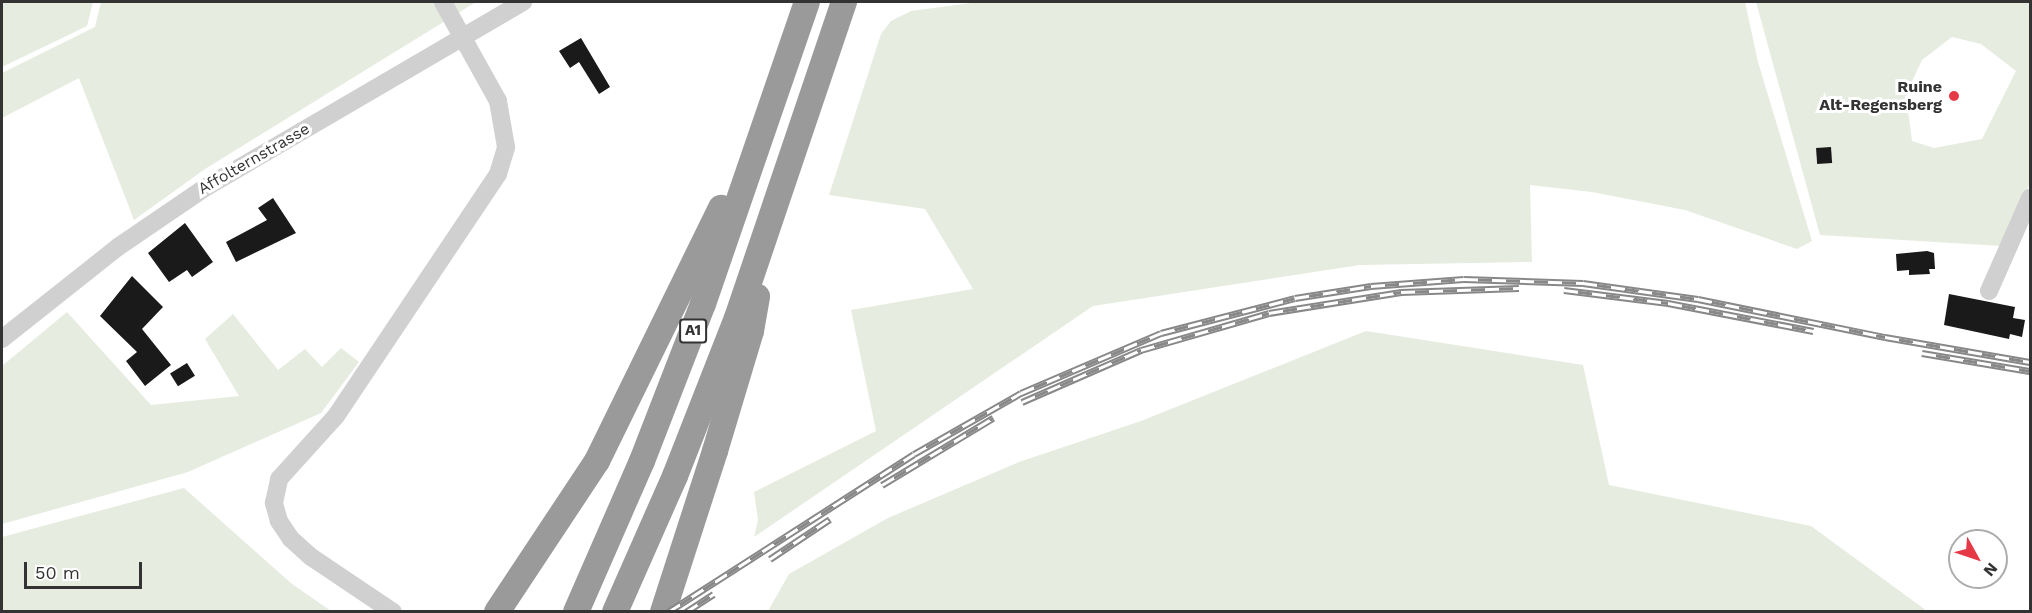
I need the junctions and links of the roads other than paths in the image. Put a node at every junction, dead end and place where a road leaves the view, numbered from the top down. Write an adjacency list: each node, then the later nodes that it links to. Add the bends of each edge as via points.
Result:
1 (443, 2): 5 (street)
2 (523, 2): 5 (street, Affolternstrasse)
3 (807, 2): 6 (highway, A1)
4 (844, 2): 8 (highway, A1)
5 (462, 38): 10 (street, Affolternstrasse, via 203,189 110,253); 11 (street, via 498,101 505,122 506,147 498,174 336,416 279,479 275,490 279,521 291,538 344,581)
6 (793, 43): 12 (highway, via 764,97 696,264 620,419 597,461); 13 (highway, A1, via 673,383)
7 (2031, 198): 9 (street)
8 (768, 231): 14 (highway, A1, via 703,406); 15 (highway, via 751,331)
9 (1989, 291)
10 (2, 339)
11 (393, 612)
12 (497, 612)
13 (576, 612)
14 (615, 612)
15 (663, 612)

